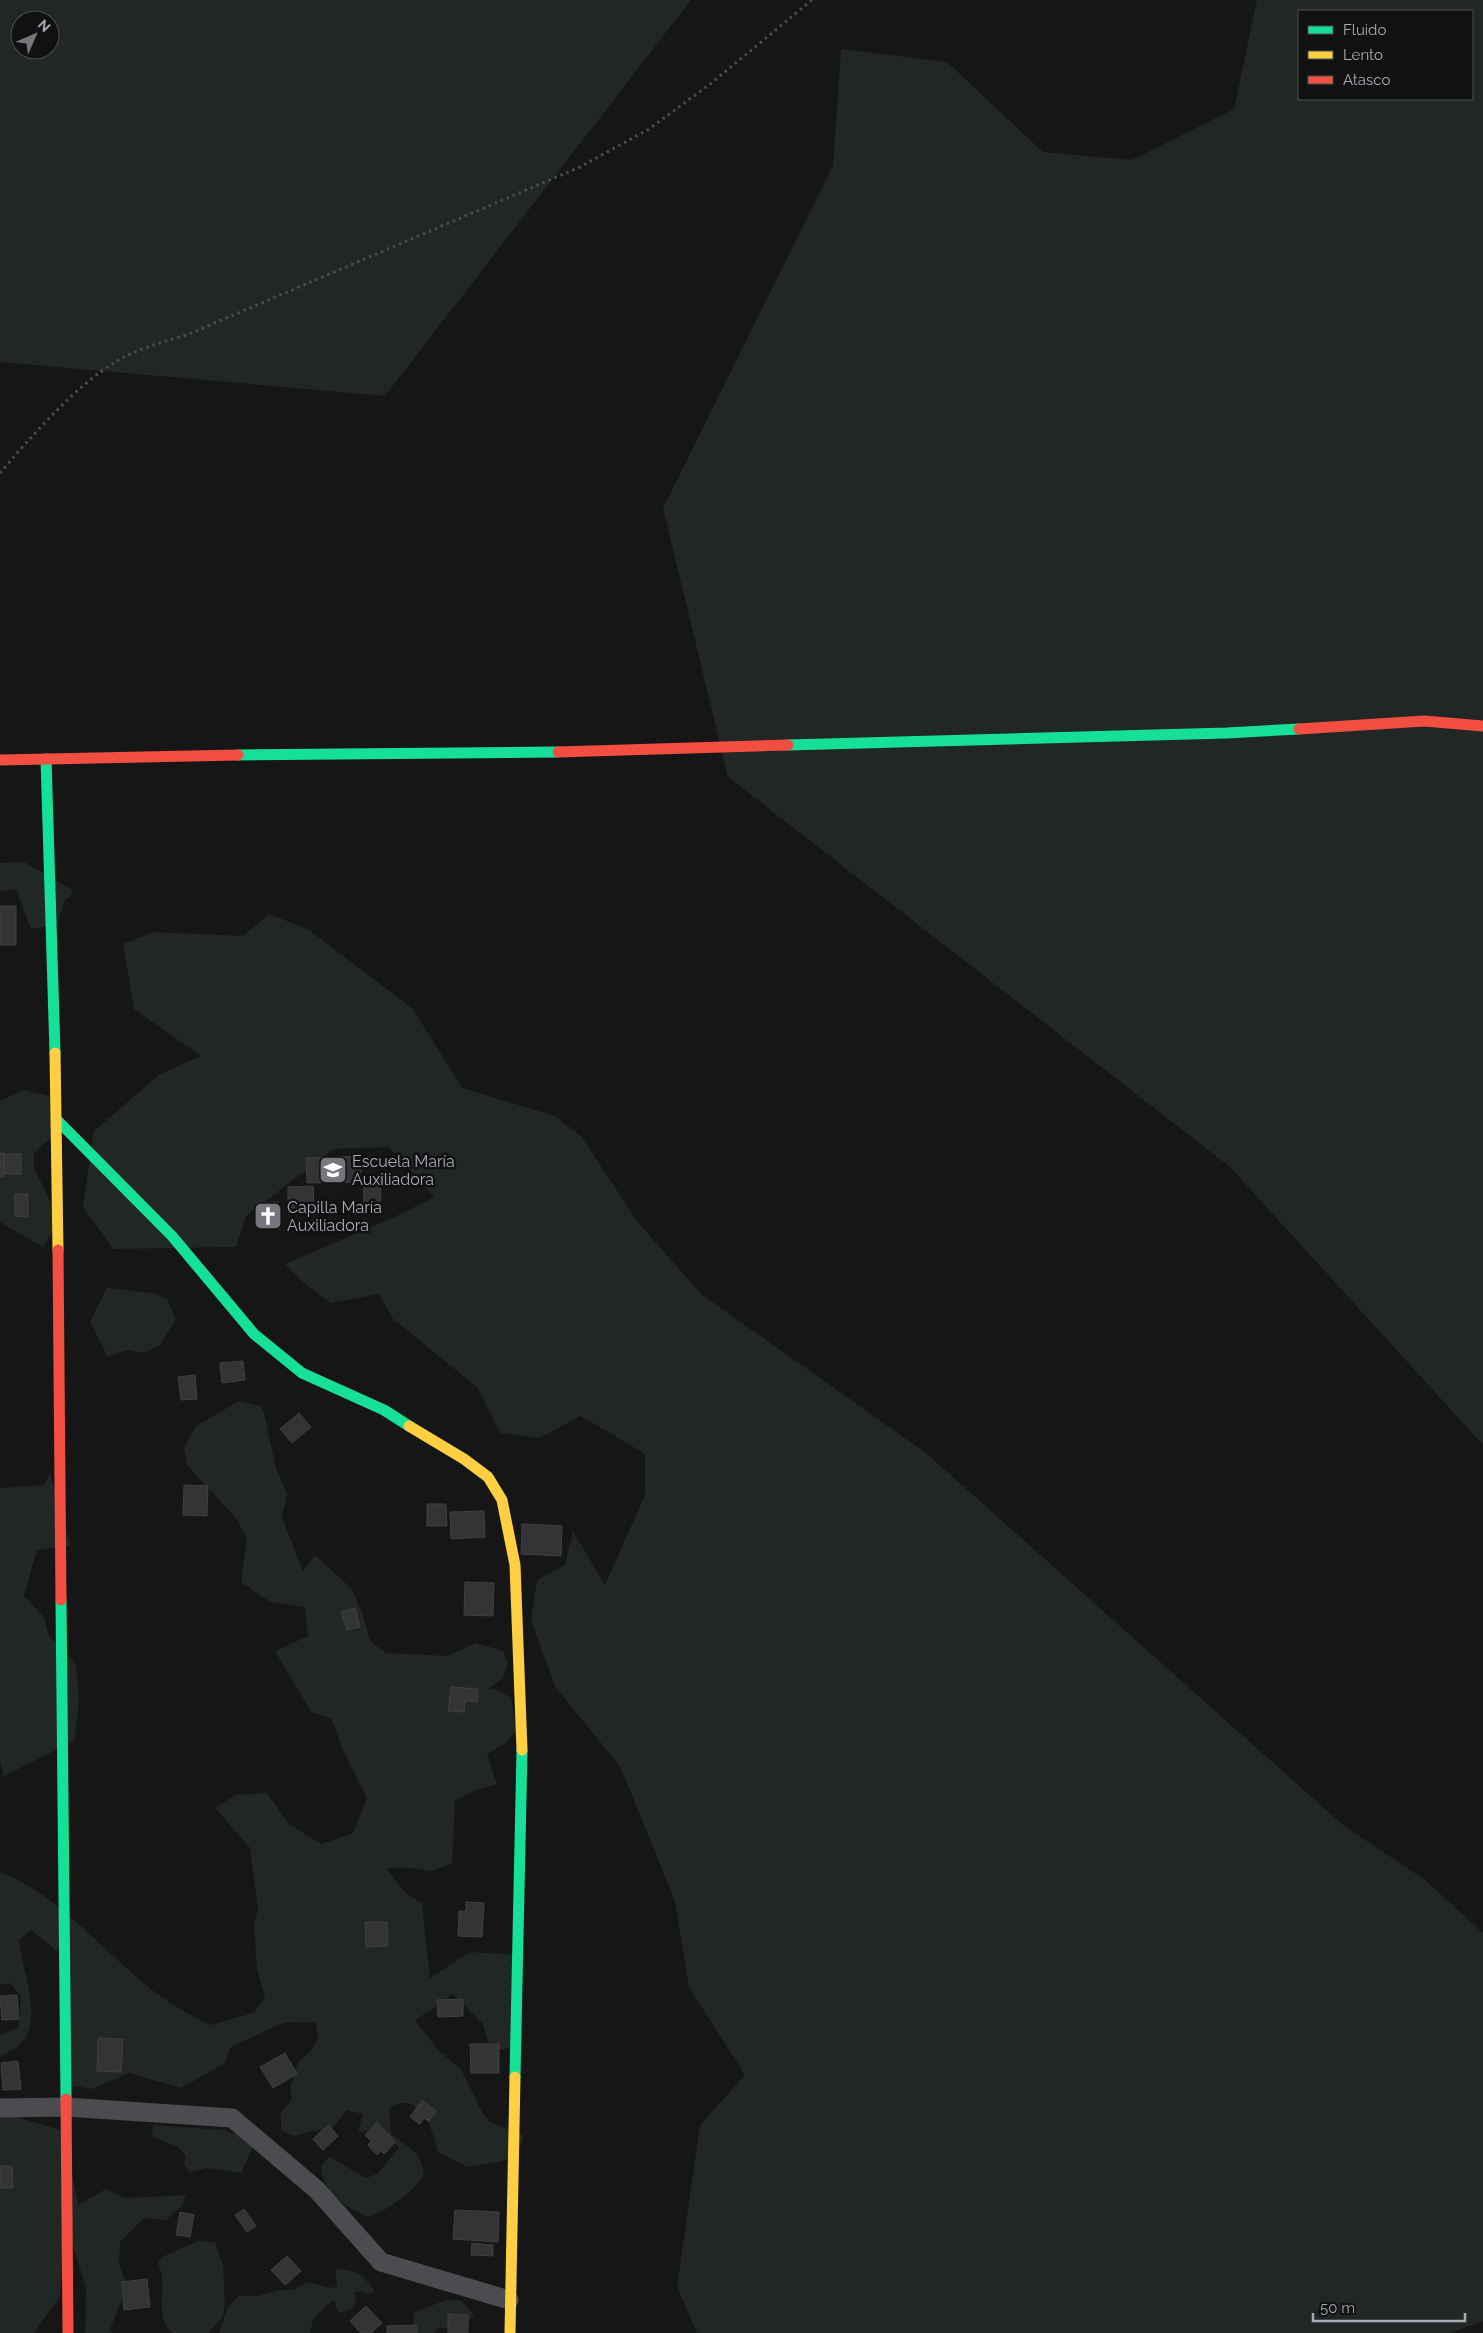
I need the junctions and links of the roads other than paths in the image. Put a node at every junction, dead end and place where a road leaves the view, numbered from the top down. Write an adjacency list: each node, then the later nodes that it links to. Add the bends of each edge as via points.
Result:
1 (1483, 726): 2 (street, via 1424,721 1227,733 627,751)
2 (46, 758): 3 (street); 4 (street)
3 (0, 760)
4 (57, 1120): 5 (street); 7 (street, via 172,1236 254,1334 302,1373 384,1410 464,1459 488,1477 502,1500 515,1566 523,1726)
5 (66, 2107): 6 (street); 7 (street, via 232,2118 316,2190 381,2262); 8 (street)
6 (0, 2108)
7 (509, 2300): 9 (street)
8 (68, 2333)
9 (510, 2333)

